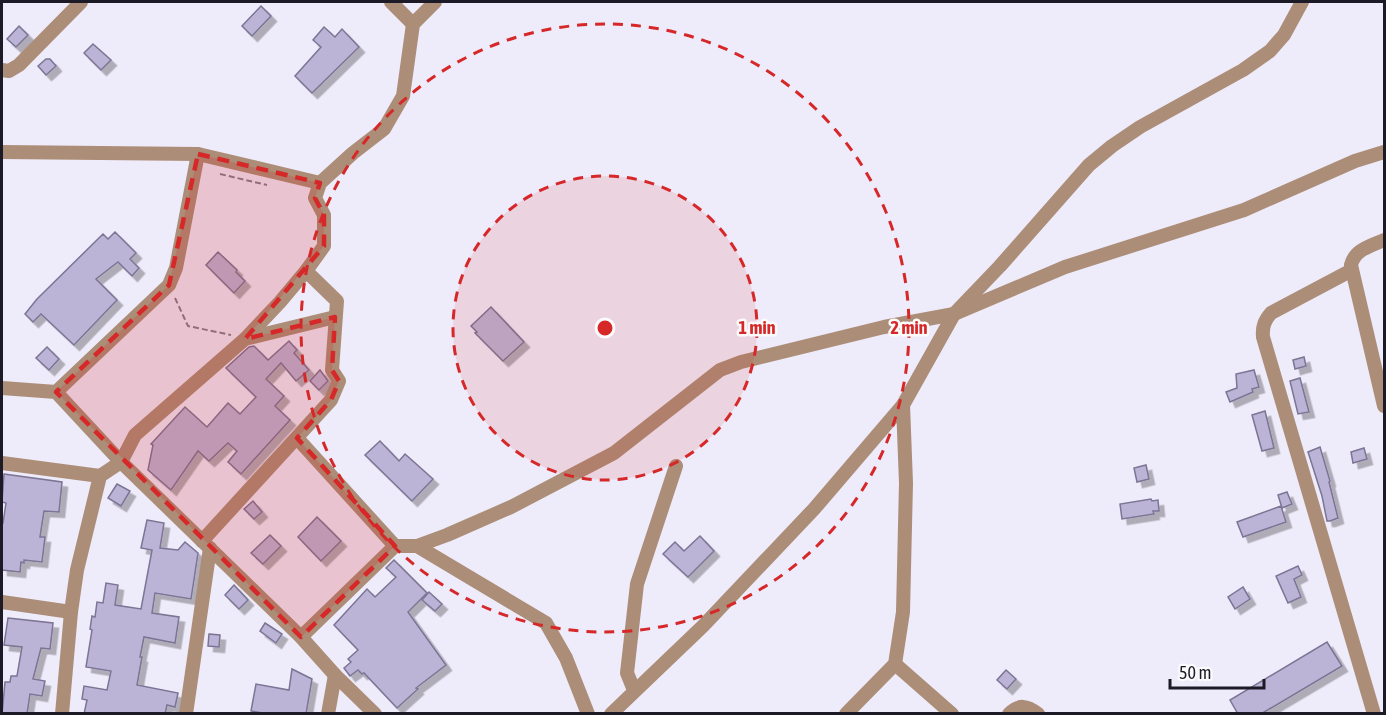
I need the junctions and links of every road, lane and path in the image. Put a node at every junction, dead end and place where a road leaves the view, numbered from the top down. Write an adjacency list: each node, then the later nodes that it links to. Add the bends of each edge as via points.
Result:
1 (81, 2): 6 (street, via 19,65)
2 (391, 2): 5 (street)
3 (435, 2): 5 (street)
4 (1302, 2): 15 (street, via 1270,51 1140,127 1089,165)
5 (413, 24): 10 (street, via 403,96 384,129)
6 (2, 70)
7 (2, 152): 9 (street)
8 (1384, 152): 15 (street, via 1244,210 1065,267)
9 (198, 154): 10 (street); 14 (street, via 176,268)
10 (321, 183): 13 (street, via 315,198 324,215 324,246)
11 (1384, 240): 12 (street, via 1356,253)
12 (1352, 270): 21 (street); 46 (street, via 1271,313 1262,328)
13 (306, 271): 16 (street, via 338,301); 17 (street)
14 (169, 285): 17 (path, via 188,326); 19 (street)
15 (954, 314): 20 (street); 29 (street, via 884,327 720,370 614,453 511,507)
16 (335, 317): 17 (street); 22 (street, via 332,370 339,381 331,400)
17 (245, 339): 23 (street, via 135,435)
18 (2, 388): 19 (street)
19 (56, 392): 23 (street)
20 (903, 405): 33 (street, via 903,612); 35 (street, via 785,540 703,626)
21 (1384, 406)
22 (297, 438): 27 (street); 28 (street)
23 (121, 462): 26 (street); 27 (street)
24 (2, 463): 26 (street)
25 (676, 466): 35 (street, via 637,584 627,673)
26 (100, 476): 31 (street, via 76,570)
27 (206, 544): 32 (street); 37 (street)
28 (395, 546): 29 (street); 32 (street)
29 (417, 546): 40 (street, via 546,623 566,658)
30 (2, 602): 31 (street)
31 (71, 612): 36 (street)
32 (301, 637): 34 (street)
33 (895, 664): 42 (street); 43 (street)
34 (335, 675): 38 (street); 39 (street)
35 (634, 690): 41 (street)
36 (62, 714)
37 (186, 714)
38 (328, 714)
39 (375, 714)
40 (588, 714)
41 (611, 714)
42 (846, 714)
43 (952, 714)
44 (1009, 714): 45 (street, via 1021,706)
45 (1038, 714)
46 (1374, 714)

